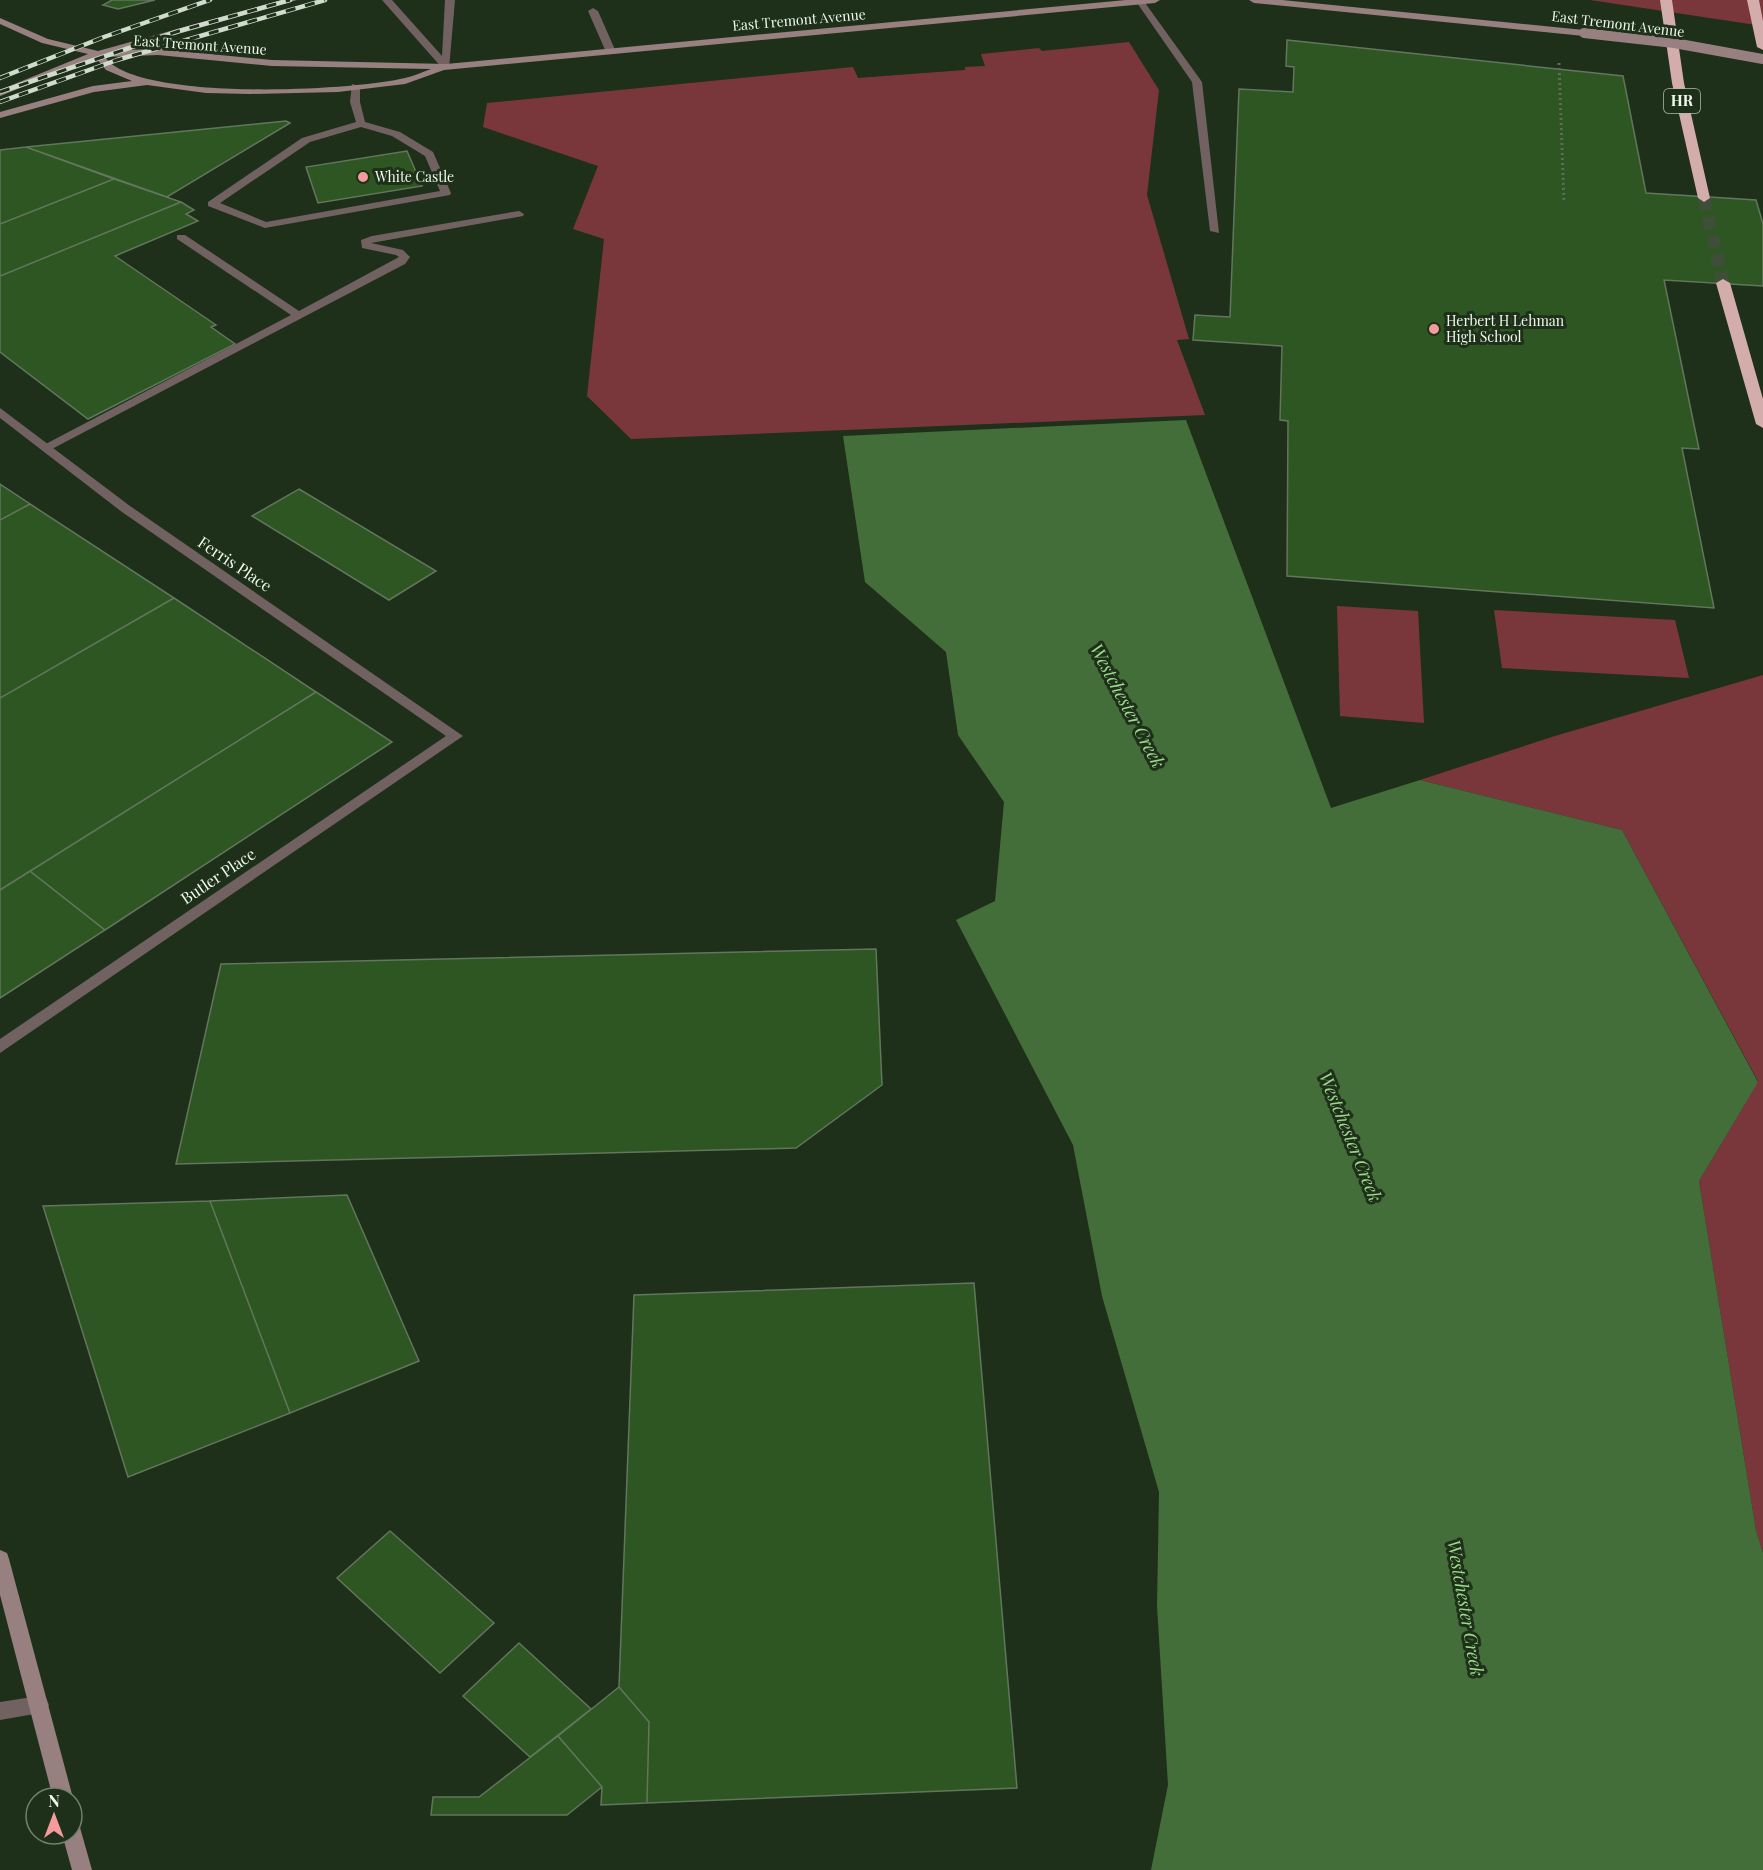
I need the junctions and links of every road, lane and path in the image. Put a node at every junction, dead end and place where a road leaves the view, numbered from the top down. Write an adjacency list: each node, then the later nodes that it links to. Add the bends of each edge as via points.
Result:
1 (292, 0): 14 (main road)
2 (387, 0): 17 (street)
3 (450, 0): 17 (street)
4 (1155, 0): 8 (main road, East Tremont Avenue)
5 (1254, 0): 9 (main road, East Tremont Avenue)
6 (1665, 0): 23 (highway, HR, via 1678,83)
7 (1753, 0): 12 (highway)
8 (1139, 1): 13 (main road, East Tremont Avenue); 26 (street, via 1197,82)
9 (1277, 1): 16 (main road, East Tremont Avenue, bridge, via 1674,43)
10 (593, 11): 13 (street)
11 (0, 21): 14 (main road, via 45,41)
12 (1763, 47)
13 (611, 52): 17 (main road, East Tremont Avenue)
14 (98, 54): 17 (main road, East Tremont Avenue, via 158,52 272,63); 18 (main road, East Tremont Avenue, via 110,68); 20 (main road)
15 (1559, 59): 24 (path)
16 (1763, 59)
17 (446, 67): 19 (main road, East Tremont Avenue, via 401,82)
18 (147, 82): 19 (main road, East Tremont Avenue, via 222,91); 21 (main road, via 93,89)
19 (355, 87): 22 (street)
20 (0, 93)
21 (0, 115)
22 (361, 124): 22 (street, via 306,140 212,204 265,225 446,193 429,154 396,134)
23 (1704, 198)
24 (1564, 203)
25 (519, 214): 29 (street, via 365,242 366,246 399,252 405,257)
26 (1215, 231)
27 (181, 237): 29 (street)
28 (1723, 283): 31 (highway)
29 (298, 315): 32 (street)
30 (0, 412): 32 (street, Ferris Place)
31 (1763, 424)
32 (46, 447): 33 (street, Ferris Place, via 136,516)
33 (456, 736): 34 (street, Butler Place)
34 (0, 1047)
35 (0, 1559): 36 (main road)
36 (39, 1705): 37 (street); 38 (main road)
37 (0, 1711)
38 (60, 1786)
39 (76, 1846): 40 (main road)
40 (82, 1870)

